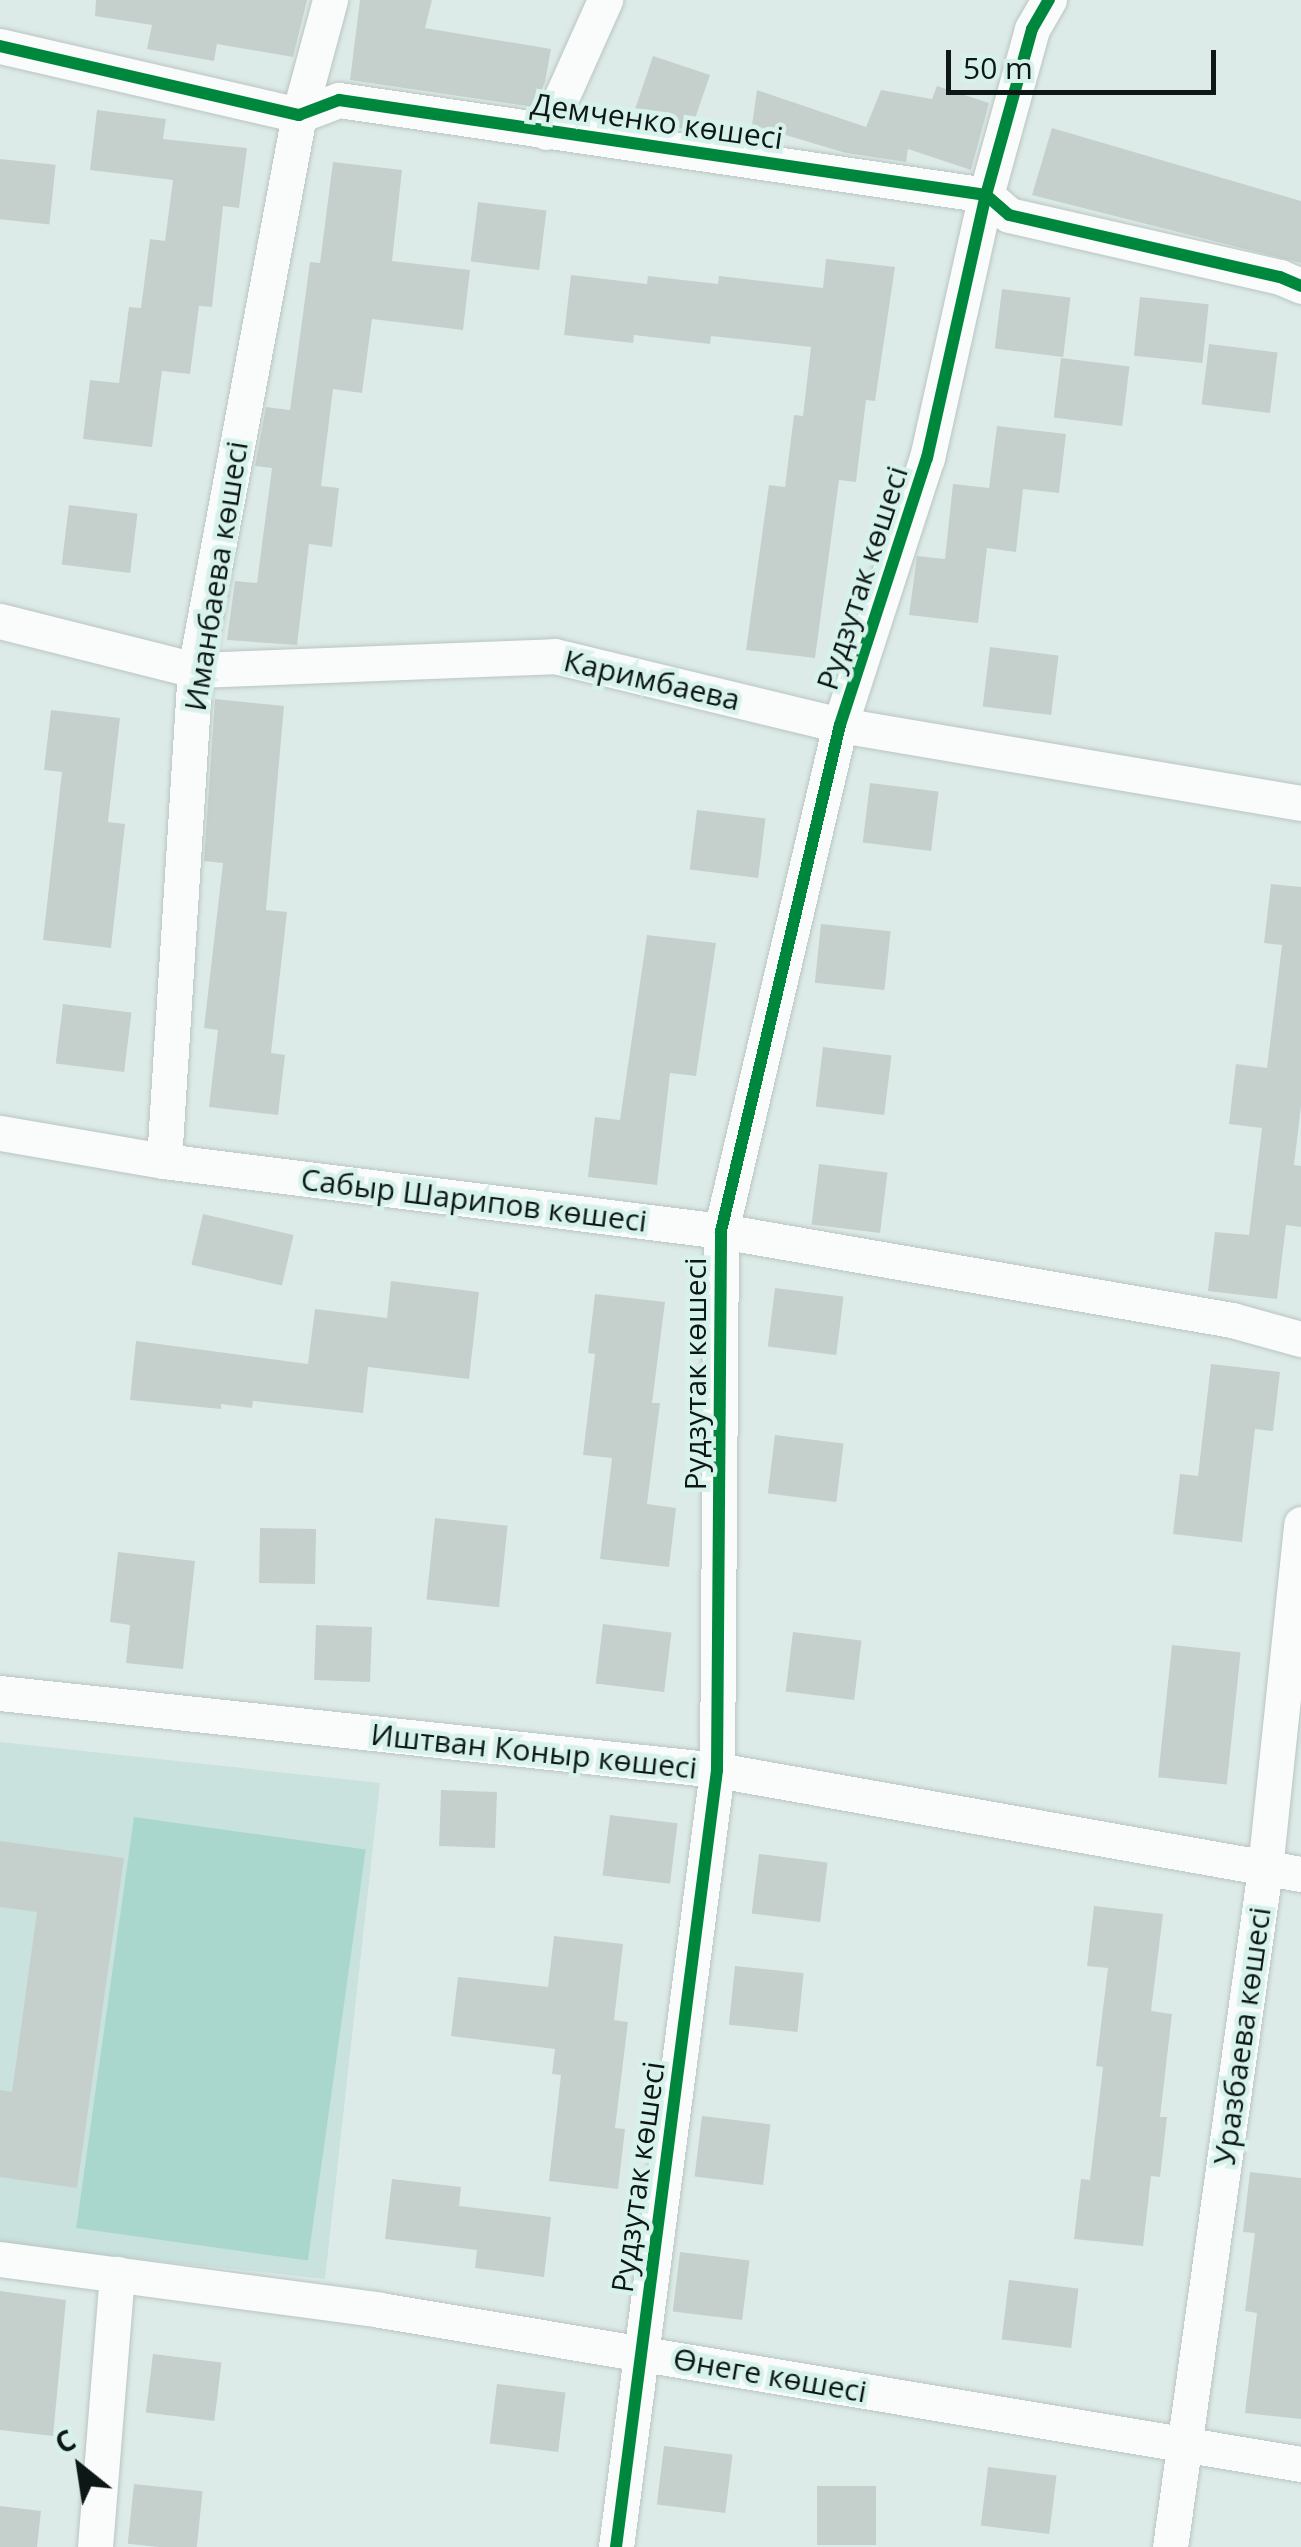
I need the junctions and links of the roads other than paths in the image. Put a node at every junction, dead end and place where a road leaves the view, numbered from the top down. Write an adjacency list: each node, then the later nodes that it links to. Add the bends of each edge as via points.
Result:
1 (330, 0): 5 (street, Иманбаева көшесі)
2 (605, 0): 6 (street)
3 (1049, 0): 7 (street, Рудзутак көшесі, via 1032,29)
4 (0, 46): 5 (street, Демченко көшесі)
5 (299, 114): 6 (street, Демченко көшесі, via 339,100); 10 (street, Иманбаева көшесі)
6 (546, 132): 7 (street, Демченко көшесі)
7 (986, 195): 8 (street, Демченко көшесі, via 1009,216); 11 (street, Рудзутак көшесі, via 927,458)
8 (1301, 286)
9 (0, 621): 10 (street, Каримбаева)
10 (195, 670): 11 (street, Каримбаева, via 555,656); 14 (street, Иманбаева көшесі)
11 (840, 726): 12 (street, Каримбаева); 15 (street, Рудзутак көшесі)
12 (1301, 803)
13 (0, 1133): 14 (street, Сабыр Шарипов көшесі)
14 (164, 1161): 15 (street, Сабыр Шарипов көшесі)
15 (721, 1231): 16 (street, Сабыр Шарипов көшесі, via 1232,1320); 19 (street, Рудзутак көшесі)
16 (1301, 1339)
17 (1301, 1524): 20 (street, Уразбаева көшесі)
18 (0, 1693): 19 (street, Иштван Коныр көшесі)
19 (718, 1770): 20 (street, Иштван Коныр көшесі); 24 (street, Рудзутак көшесі)
20 (1265, 1869): 21 (street, Иштван Коныр көшесі); 25 (street, Уразбаева көшесі)
21 (1301, 1874)
22 (0, 2258): 23 (street, Өнеге көшесі)
23 (117, 2274): 24 (street, Өнеге көшесі); 27 (street)
24 (640, 2353): 25 (street, Өнеге көшесі); 28 (street, Рудзутак көшесі)
25 (1186, 2446): 26 (street, Өнеге көшесі); 29 (street, Уразбаева көшесі)
26 (1301, 2464)
27 (95, 2547)
28 (616, 2547)
29 (1170, 2547)

